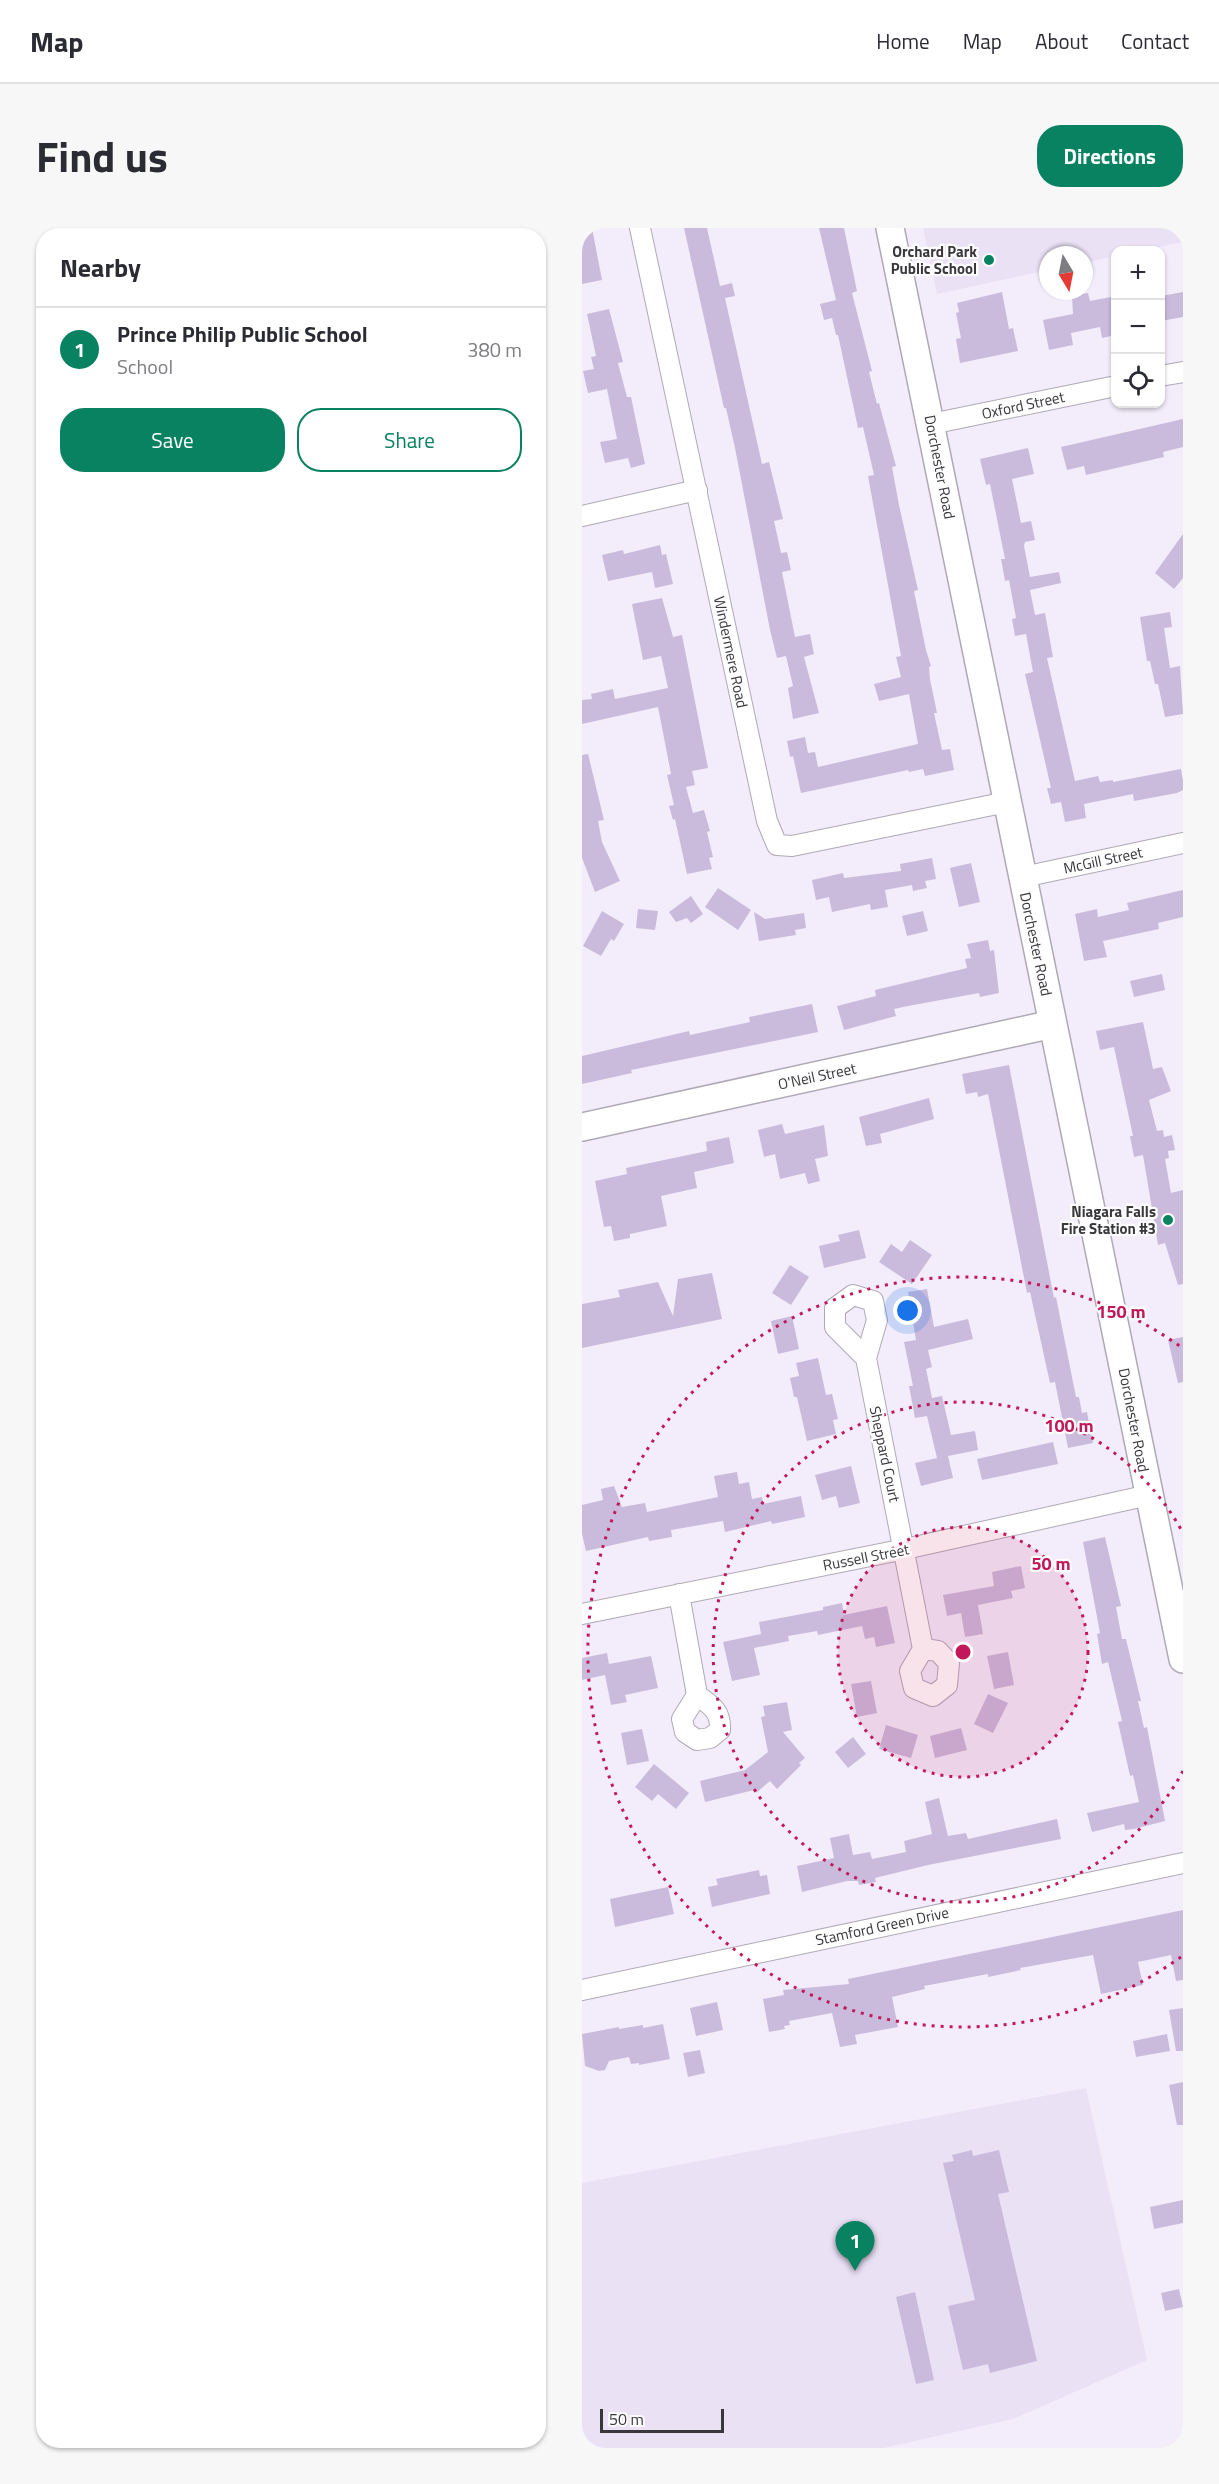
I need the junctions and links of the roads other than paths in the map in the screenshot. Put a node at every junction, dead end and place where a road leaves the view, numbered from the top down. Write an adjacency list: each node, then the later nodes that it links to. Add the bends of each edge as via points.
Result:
1 (640, 228): 7 (street, Windermere Road)
2 (890, 228): 6 (main road, Dorchester Road)
3 (1183, 372): 4 (street)
4 (1165, 375)
5 (1111, 387): 6 (street, Oxford Street)
6 (931, 424): 9 (main road, Dorchester Road)
7 (697, 490): 8 (street); 9 (street, Windermere Road, via 767,821 777,845 792,846)
8 (582, 516)
9 (1007, 802): 11 (main road, Dorchester Road)
10 (1183, 843): 11 (street, McGill Street)
11 (1023, 877): 12 (main road, Dorchester Road)
12 (1053, 1024): 13 (main road, O'Neil Street); 15 (main road, Dorchester Road)
13 (582, 1127)
14 (866, 1358): 16 (street, Sheppard Court)
15 (1149, 1495): 16 (street, Russell Street); 17 (main road, Dorchester Road)
16 (905, 1549): 18 (street, Russell Street); 20 (street, Sheppard Court)
17 (1172, 1551): 21 (main road, Dorchester Road)
18 (679, 1594): 19 (street, Russell Street); 22 (street)
19 (582, 1614)
20 (923, 1649)
21 (1183, 1659)
22 (697, 1695)
23 (1183, 1863): 24 (street, Stamford Green Drive)
24 (582, 1990)

